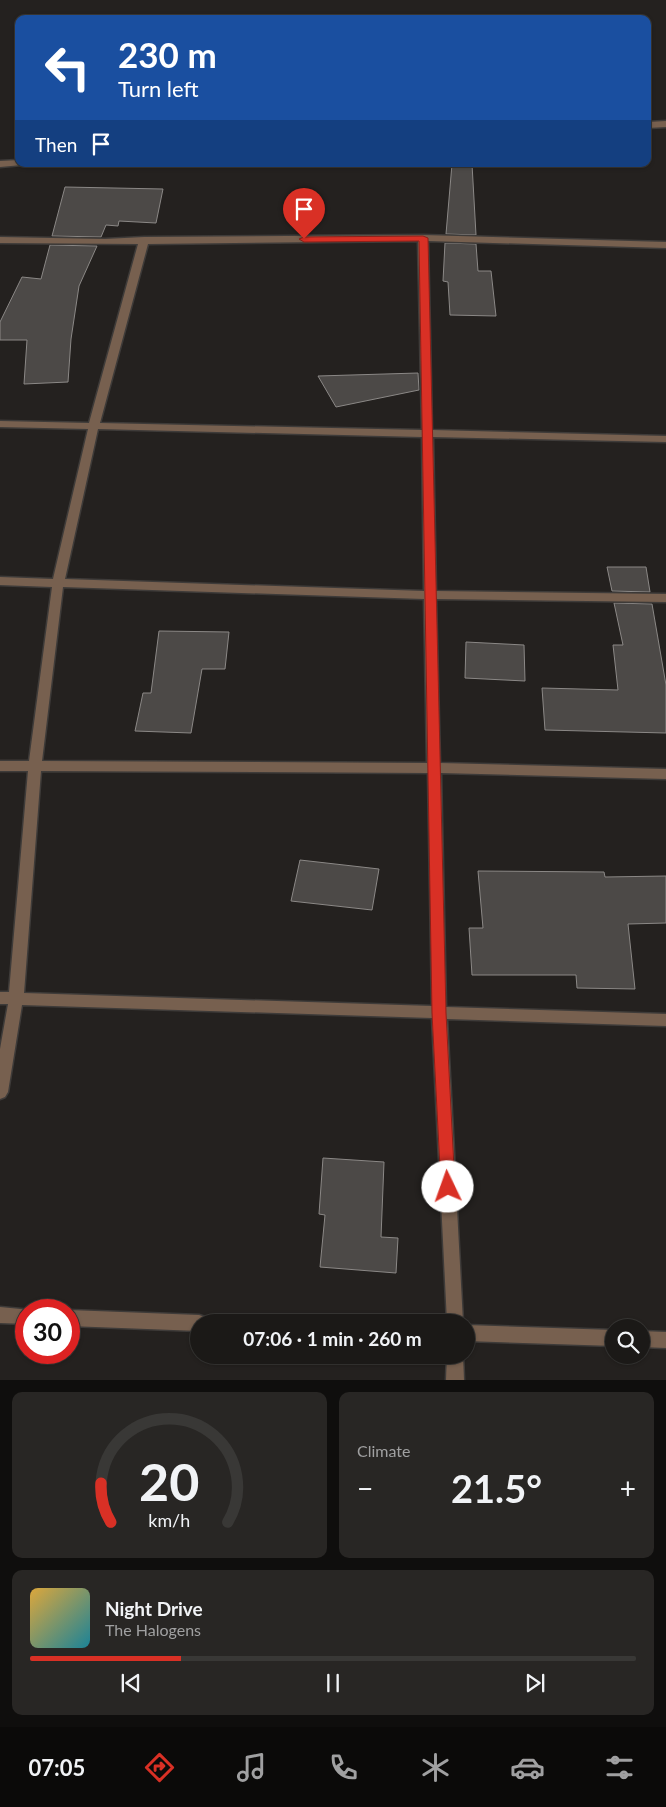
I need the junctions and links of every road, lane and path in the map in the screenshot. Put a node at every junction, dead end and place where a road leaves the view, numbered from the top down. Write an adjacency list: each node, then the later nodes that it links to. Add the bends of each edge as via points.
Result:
1 (666, 124): 2 (street)
2 (651, 125)
3 (15, 163): 4 (street)
4 (0, 164)
5 (423, 238): 7 (street); 8 (street); 11 (street)
6 (0, 240): 7 (street)
7 (144, 240): 10 (street)
8 (666, 245)
9 (0, 424): 10 (street)
10 (94, 425): 11 (street); 14 (street)
11 (427, 433): 12 (street); 15 (street)
12 (666, 439)
13 (0, 581): 14 (street)
14 (58, 583): 15 (street); 18 (street)
15 (432, 595): 16 (street); 19 (street)
16 (666, 598)
17 (0, 766): 18 (street)
18 (35, 767): 19 (street); 22 (street)
19 (434, 768): 20 (street); 23 (street)
20 (666, 774)
21 (0, 998): 22 (street)
22 (16, 999): 23 (street); 25 (street)
23 (439, 1013): 24 (street); 26 (street)
24 (666, 1020)
25 (0, 1092)
26 (455, 1314)
27 (0, 1315): 28 (street)
28 (15, 1316)
29 (80, 1318): 30 (street)
30 (190, 1323)
31 (475, 1333): 32 (street)
32 (605, 1338)
33 (650, 1339): 34 (street)
34 (666, 1340)
35 (455, 1364): 36 (street)
36 (455, 1380)

